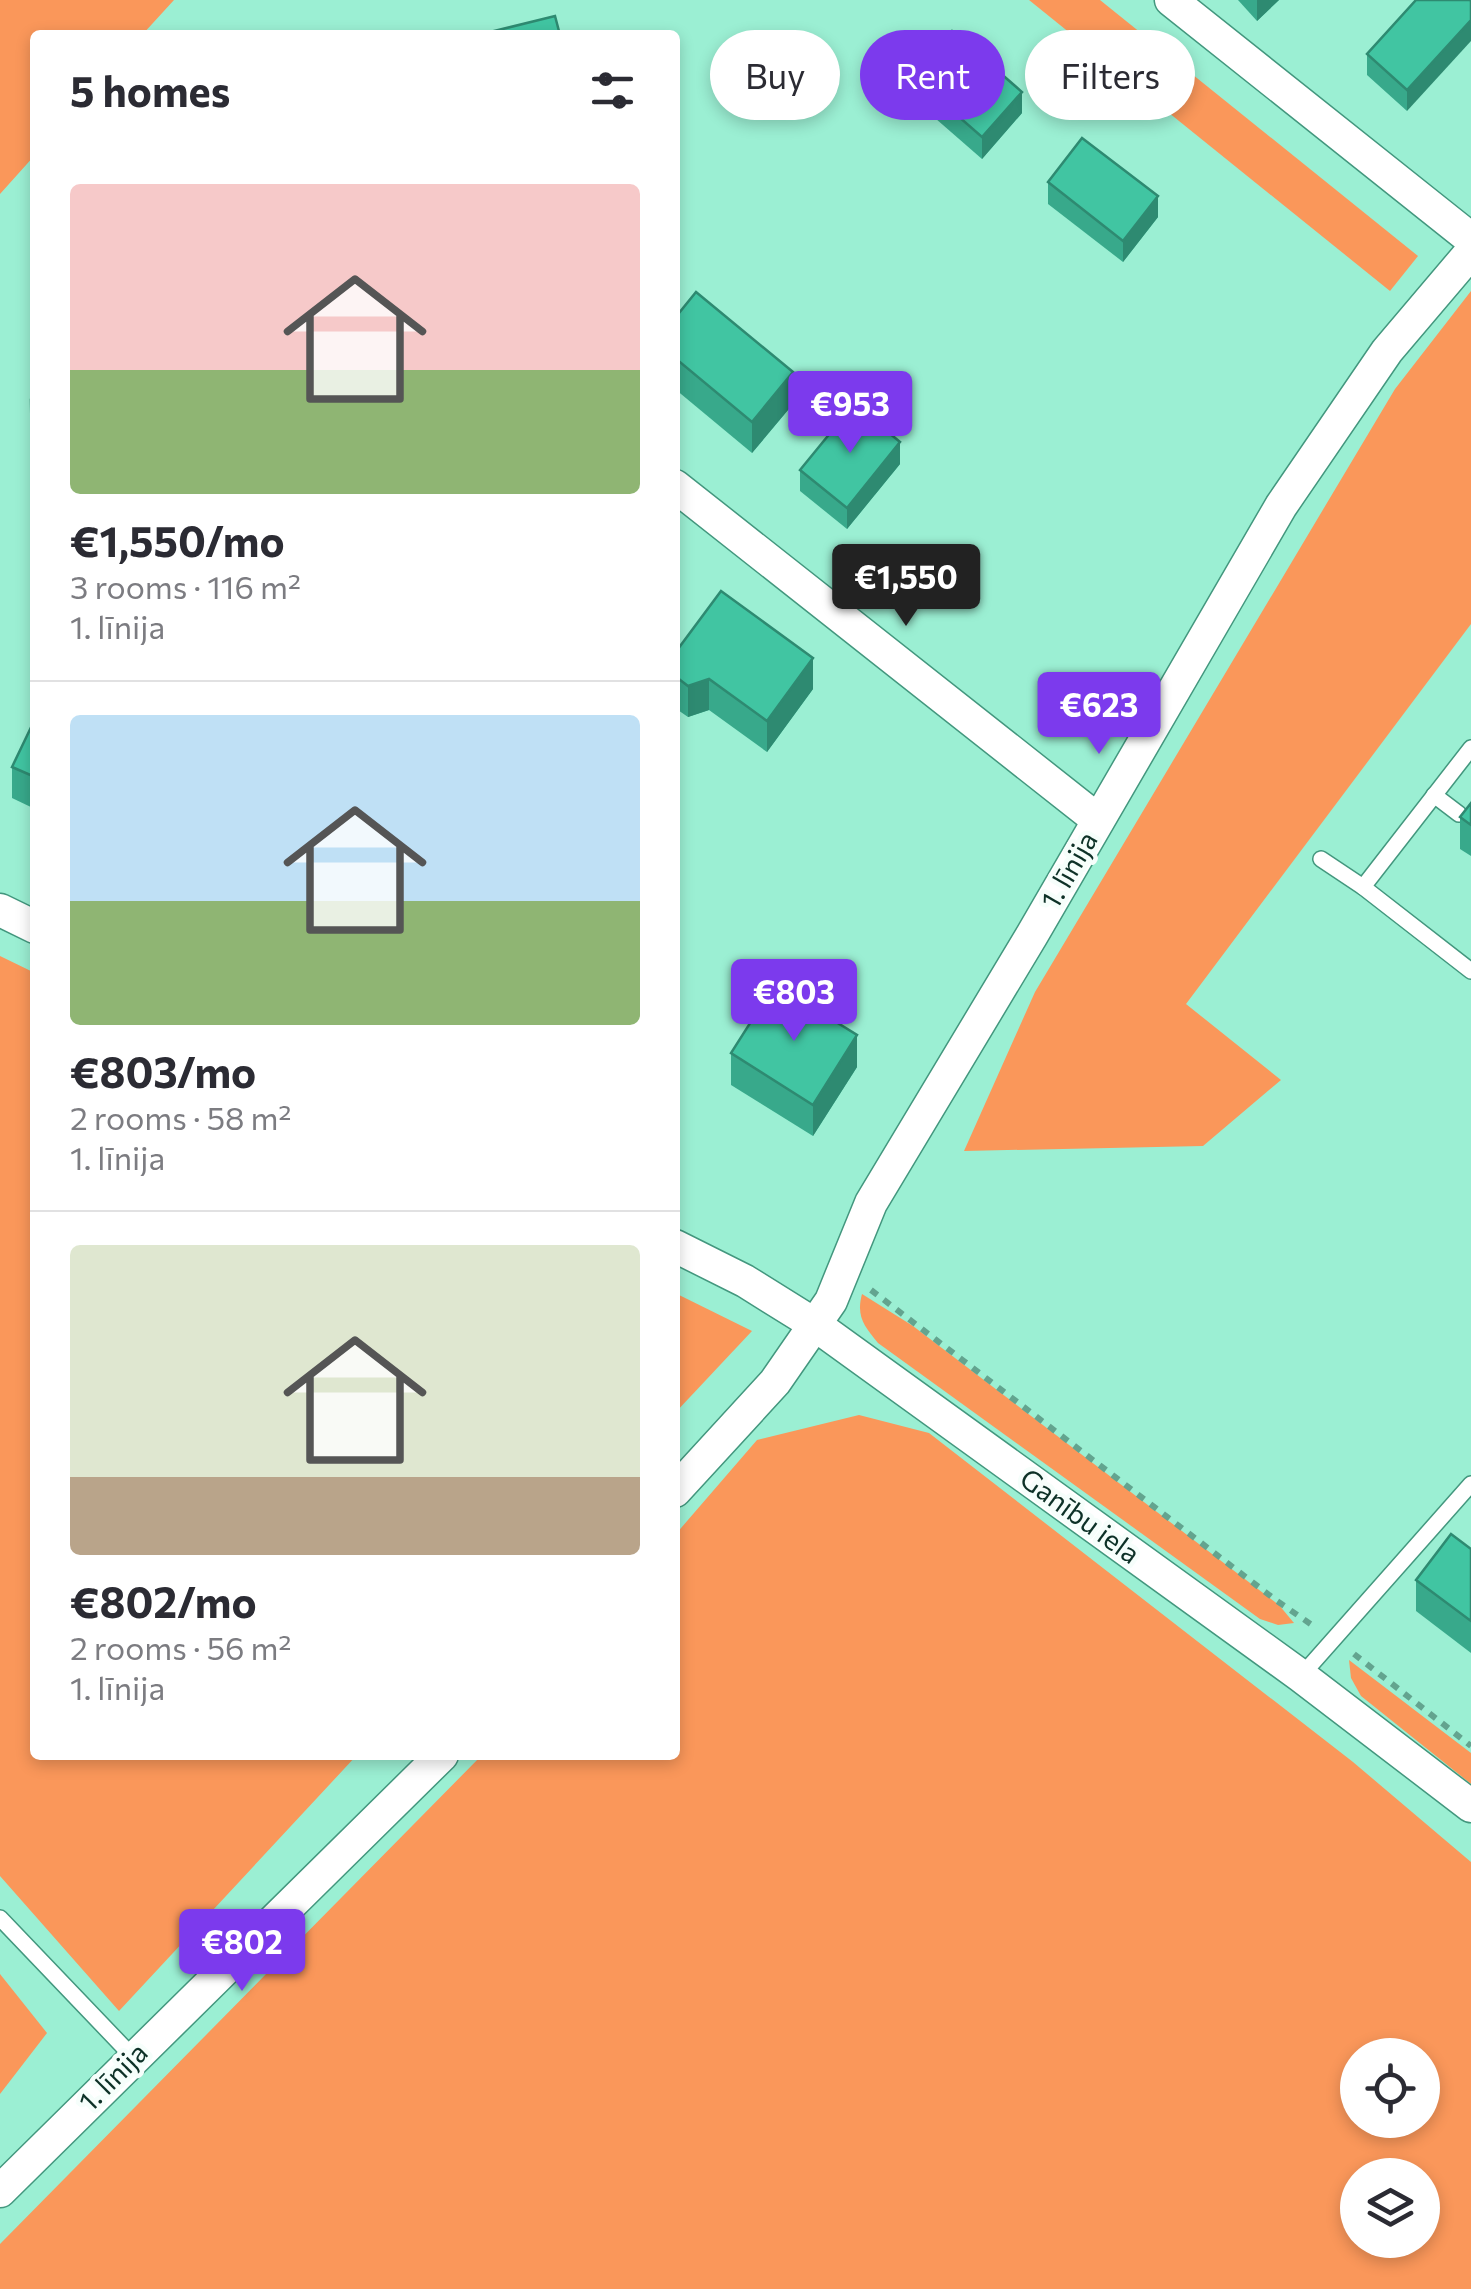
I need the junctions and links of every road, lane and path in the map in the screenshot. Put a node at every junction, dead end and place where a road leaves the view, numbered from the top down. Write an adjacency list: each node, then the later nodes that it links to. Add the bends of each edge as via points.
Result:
1 (1171, 0): 2 (street)
2 (1471, 240)
3 (1471, 252): 8 (street, 1. līnija, via 1387,350 1281,506)
4 (680, 490): 8 (street)
5 (1471, 748): 6 (lane)
6 (1434, 796): 7 (lane); 10 (lane)
7 (1459, 814)
8 (1098, 820): 15 (street, 1. līnija, via 871,1203)
9 (1321, 858): 10 (lane)
10 (1363, 887): 13 (lane)
11 (0, 910): 12 (street)
12 (30, 925)
13 (1471, 971)
14 (680, 1248): 16 (street, Ganību iela)
15 (843, 1271): 16 (street, 1. līnija); 19 (path)
16 (814, 1324): 18 (street, 1. līnija, via 775,1382); 20 (street, Ganību iela)
17 (1471, 1484): 19 (lane)
18 (680, 1485)
19 (1334, 1639): 20 (lane); 21 (path)
20 (1301, 1676): 23 (street, Ganību iela)
21 (1471, 1746)
22 (437, 1760): 25 (street, 1. līnija)
23 (1471, 1806)
24 (0, 1918): 25 (lane)
25 (133, 2057): 26 (street, 1. līnija)
26 (0, 2190)

